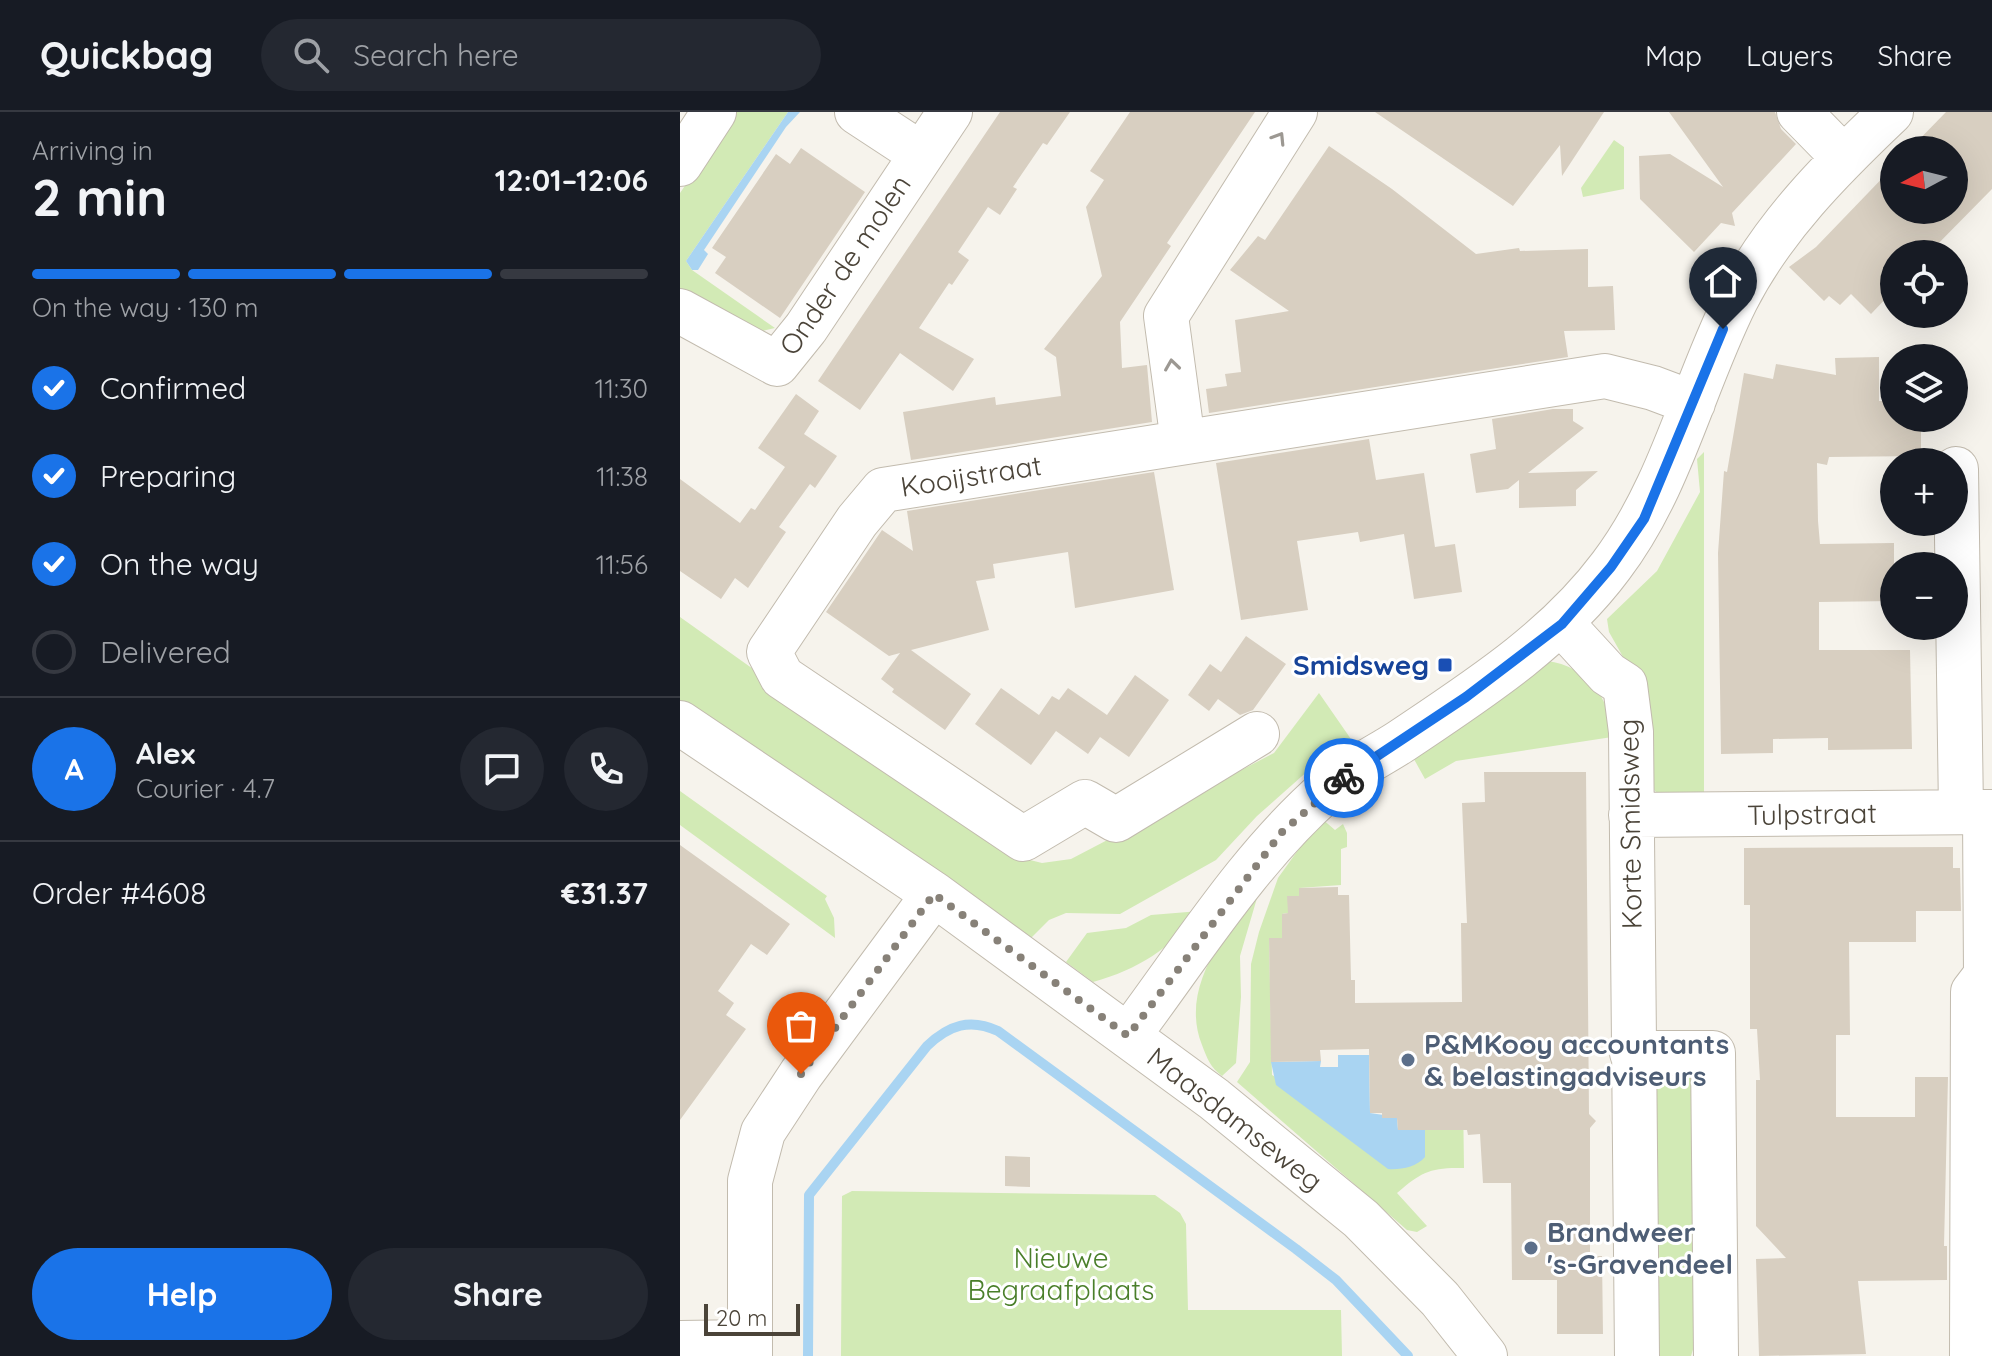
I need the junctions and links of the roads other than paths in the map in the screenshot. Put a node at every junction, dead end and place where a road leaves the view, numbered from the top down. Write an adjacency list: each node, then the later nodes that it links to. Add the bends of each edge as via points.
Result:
1 (714, 112): 9 (street)
2 (857, 112): 7 (street, Onder de molen)
3 (950, 112): 7 (street, Onder de molen)
4 (1295, 112): 12 (street, one-way to 4, via 1166,316)
5 (1799, 112): 8 (street)
6 (1891, 112): 8 (street)
7 (921, 154): 10 (street, Onder de molen, via 777,364)
8 (1843, 157): 11 (street, via 1770,242 1736,301)
9 (680, 164)
10 (680, 311)
11 (1693, 403): 12 (street, Kooijstraat, via 1605,376); 14 (street, via 1644,519)
12 (1183, 442): 16 (street, Kooijstraat, via 883,490 769,652 782,677 1023,839 1085,802 1116,820)
13 (1968, 494): 17 (street)
14 (1562, 624): 18 (street, Korte Smidsweg, via 1625,685); 20 (street, via 1466,697 1332,786 1282,832)
15 (680, 723): 19 (street, Maasdamseweg)
16 (1257, 734)
17 (1979, 812): 18 (street, Tulpstraat); 22 (street, via 1986,975 1973,992)
18 (1631, 815): 21 (street, Korte Smidsweg)
19 (934, 894): 20 (street, Maasdamseweg); 24 (street, via 763,1132 750,1181)
20 (1128, 1036): 25 (street, Maasdamseweg, via 1361,1219 1440,1299)
21 (1632, 1053): 26 (street, Korte Smidsweg); 27 (street, via 1713,1053)
22 (1982, 1142): 28 (street)
23 (680, 1343): 24 (street)
24 (750, 1349)
25 (1485, 1356)
26 (1637, 1356)
27 (1716, 1356)
28 (1972, 1356)

